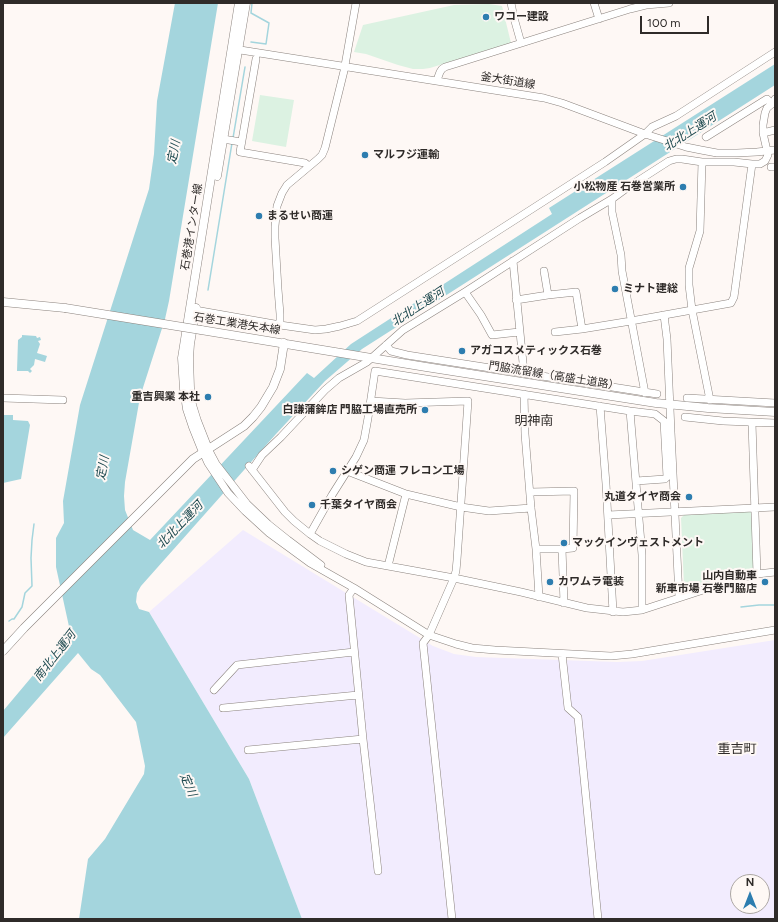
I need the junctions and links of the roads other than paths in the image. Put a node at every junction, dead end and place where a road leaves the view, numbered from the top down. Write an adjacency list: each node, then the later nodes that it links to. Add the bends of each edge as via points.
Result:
1 (239, 3): 9 (main road, 石巻港インター線)
2 (246, 3): 9 (main road, 石巻港インター線)
3 (356, 3): 12 (street)
4 (511, 3): 8 (street)
5 (594, 3): 7 (street)
6 (669, 3): 7 (street, via 646,5)
7 (599, 19): 8 (street)
8 (521, 43): 13 (street, via 445,67)
9 (234, 49): 12 (street, 釜大街道線); 19 (main road, 石巻港インター線); 60 (main road, 石巻港インター線, via 182,358 187,409)
10 (775, 52): 17 (street, via 676,116 652,127)
11 (256, 60): 19 (street)
12 (345, 66): 13 (street, 釜大街道線); 24 (street, via 325,148 322,155)
13 (437, 80): 17 (street, 釜大街道線, via 544,98)
14 (773, 101): 16 (street, via 763,119); 18 (street, via 767,99)
15 (775, 130): 16 (street)
16 (763, 133): 21 (street)
17 (648, 135): 21 (street, 釜大街道線, via 686,147 717,153); 36 (street, via 357,321 315,330)
18 (706, 137)
19 (232, 141): 24 (street, via 240,152 305,163); 32 (main road, 石巻港インター線)
20 (775, 150): 21 (street, 釜大街道線)
21 (767, 151): 23 (street, via 765,161)
22 (702, 162): 23 (street); 25 (street, via 682,159 669,161); 33 (street, via 700,231 689,268)
23 (752, 164): 33 (street, via 734,297 731,303)
24 (309, 166): 36 (street, via 287,185 277,206 275,238)
25 (612, 200): 26 (street); 35 (street)
26 (513, 261): 28 (street); 30 (street)
27 (544, 270): 29 (street)
28 (465, 292): 38 (street, via 492,335); 41 (street, via 403,330)
29 (548, 295): 30 (street); 37 (street, via 576,292)
30 (516, 300): 38 (street)
31 (3, 302): 40 (main road, 石巻工業港矢本線, bridge, via 65,308)
32 (195, 310): 36 (street); 60 (main road, 石巻港インター線, via 188,358 190,388 192,405)
33 (692, 310): 34 (street); 50 (street)
34 (664, 315): 35 (street); 53 (street)
35 (631, 321): 37 (street); 44 (street)
36 (280, 326)
37 (582, 329): 39 (street)
38 (519, 332): 43 (street)
39 (555, 332)
40 (284, 343): 42 (main road, 門脇流留線（高盛土道路）); 60 (main road, 石巻工業港矢本線, via 277,378 261,408 244,426)
41 (386, 345): 42 (street); 43 (street, via 395,353)
42 (371, 358): 53 (main road, 門脇流留線（高盛土道路）); 72 (street, via 324,390 251,468 285,512)
43 (524, 374): 44 (street)
44 (645, 393): 46 (street)
45 (524, 394): 51 (street, via 375,371); 54 (street); 63 (street)
46 (657, 394)
47 (3, 398): 49 (street)
48 (687, 398): 50 (street)
49 (63, 400)
50 (710, 400): 52 (street)
51 (371, 401): 61 (street, via 364,440); 65 (street, via 468,401)
52 (775, 403)
53 (670, 405): 56 (main road, 門脇流留線（高盛土道路）); 69 (street)
54 (600, 406): 55 (street); 71 (street)
55 (630, 411): 62 (street); 62 (street, via 655,414 664,421 667,477)
56 (775, 412)
57 (685, 417): 58 (street)
58 (752, 422): 59 (street); 68 (street)
59 (775, 423)
60 (205, 450): 79 (street, via 245,511 269,533 310,563); 87 (main road, 石巻工業港矢本線, via 193,458)
61 (347, 471): 64 (street); 72 (street)
62 (636, 481): 70 (street)
63 (530, 492): 67 (street); 74 (street, via 574,491 573,548)
64 (406, 494): 65 (street); 75 (street)
65 (461, 507): 67 (street, via 489,511); 78 (street)
66 (775, 507): 68 (street)
67 (531, 508): 73 (street)
68 (755, 508): 69 (street); 77 (street)
69 (675, 512): 70 (street); 81 (street)
70 (639, 514): 71 (street); 83 (street)
71 (608, 515): 84 (street)
72 (310, 534): 75 (street, via 346,554 366,562)
73 (536, 549): 74 (street); 80 (street)
74 (562, 549): 82 (street)
75 (388, 566): 78 (street)
76 (775, 572): 77 (street)
77 (758, 574): 81 (street)
78 (454, 578): 80 (street); 86 (street)
79 (354, 588): 86 (street); 88 (street, via 349,596)
80 (539, 597): 82 (street)
81 (679, 597): 83 (street)
82 (564, 603): 84 (street)
83 (642, 610): 84 (street)
84 (613, 612)
85 (775, 630): 89 (street, via 632,654)
86 (429, 635): 89 (street, via 472,648); 96 (street, via 422,643)
87 (3, 651)
88 (354, 652): 90 (street, via 237,665); 91 (street)
89 (562, 654): 97 (street, via 568,708 578,717)
90 (214, 690)
91 (358, 695): 92 (street); 93 (street)
92 (223, 708)
93 (363, 739): 94 (street); 95 (street)
94 (248, 750)
95 (378, 871)
96 (452, 919)
97 (598, 919)

